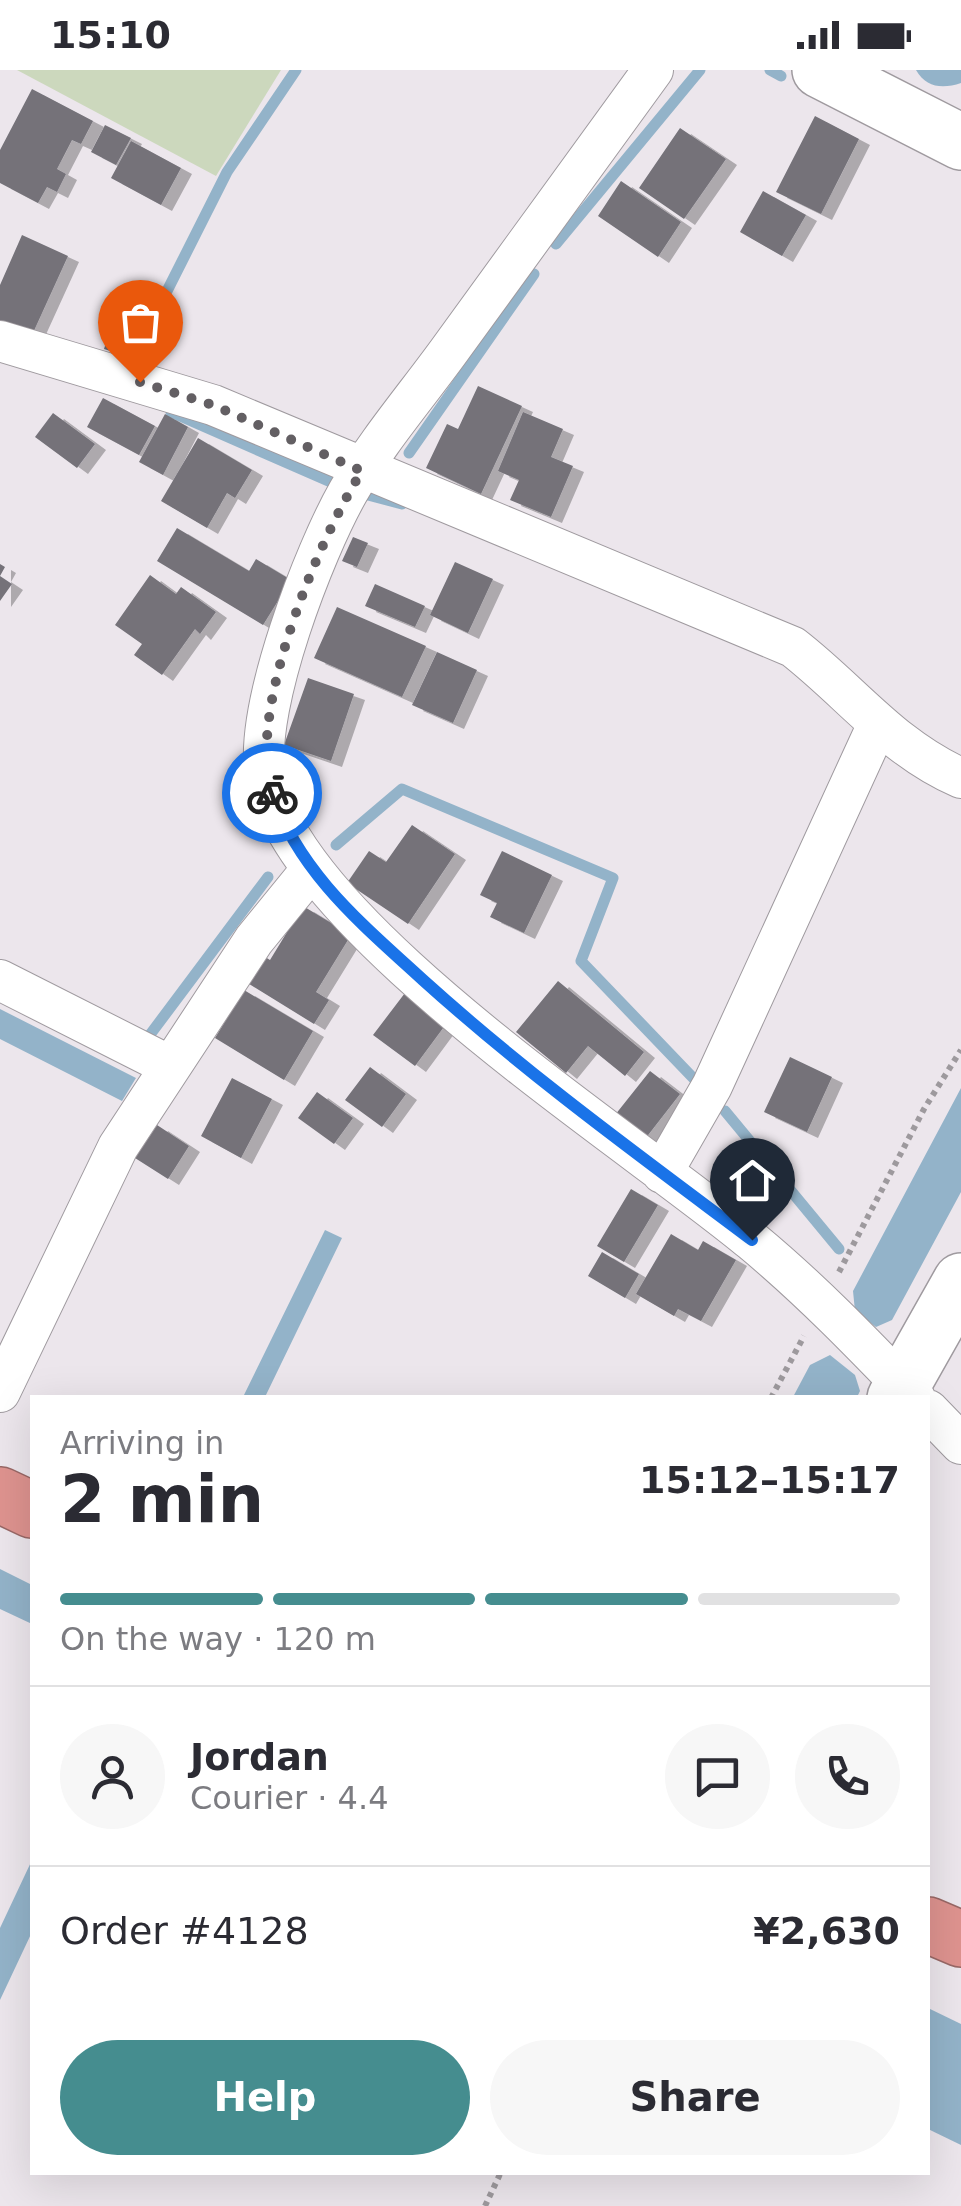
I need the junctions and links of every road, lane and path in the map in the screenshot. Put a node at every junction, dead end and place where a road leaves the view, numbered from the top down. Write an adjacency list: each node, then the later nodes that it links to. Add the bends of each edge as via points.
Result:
1 (653, 70): 5 (street)
2 (820, 70): 3 (street)
3 (961, 142)
4 (0, 341): 5 (street, via 213,405)
5 (362, 471): 6 (street, via 792,647); 8 (street, via 293,623 269,706 265,772 283,824)
6 (877, 726): 7 (street, via 923,761); 12 (street, via 712,1086)
7 (961, 778)
8 (311, 870): 11 (street, via 254,940); 12 (street, via 463,1016)
9 (0, 980): 11 (street)
10 (961, 1050): 14 (path)
11 (170, 1066): 15 (street, via 118,1147)
12 (662, 1173): 14 (street, via 752,1240)
13 (961, 1280): 18 (street)
14 (821, 1303): 16 (path); 17 (street)
15 (0, 1392)
16 (774, 1395)
17 (908, 1395)
18 (911, 1395)
19 (930, 1415): 20 (street)
20 (961, 1444)
21 (0, 1495): 22 (highway)
22 (30, 1509)
23 (930, 1926): 24 (highway)
24 (961, 1939)
25 (500, 2175): 26 (path)
26 (484, 2206)

